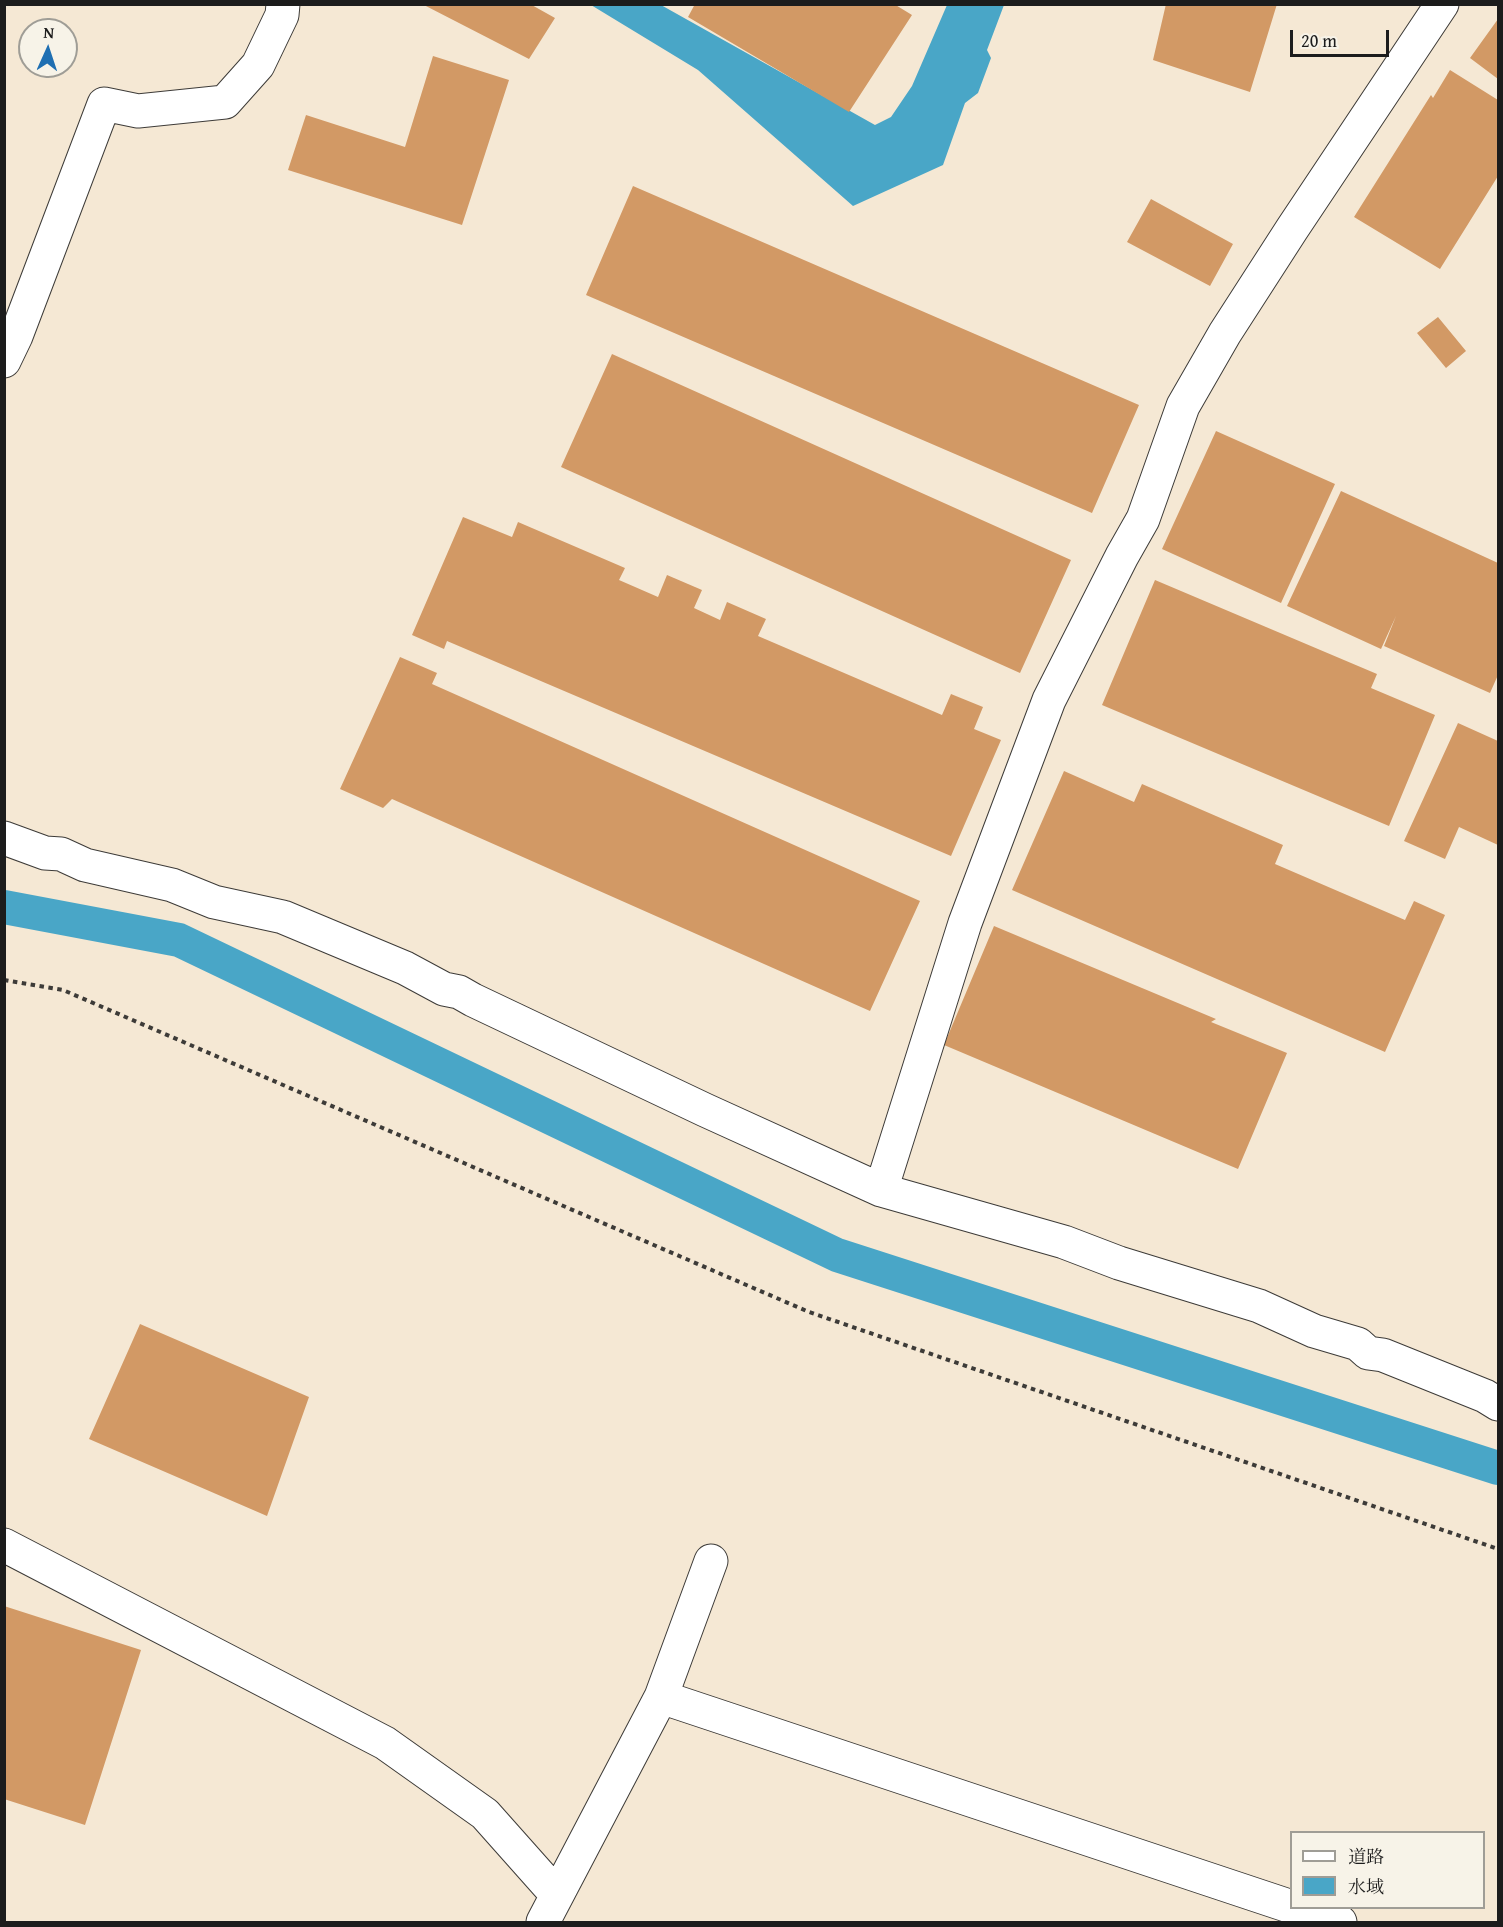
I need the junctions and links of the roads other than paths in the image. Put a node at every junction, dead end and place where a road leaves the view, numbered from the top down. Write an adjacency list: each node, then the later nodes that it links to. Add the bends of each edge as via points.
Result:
1 (282, 4): 3 (street, via 282,15 258,65 225,102 138,111 104,104)
2 (1442, 4): 5 (street, via 1292,229 1183,406 1143,519 1049,700 965,923)
3 (4, 361)
4 (4, 838): 5 (street, via 45,853 172,885 214,902 283,917 405,968 444,989 459,992)
5 (882, 1190): 6 (street, via 1064,1242 1259,1306)
6 (1498, 1404)
7 (4, 1545): 11 (street, via 385,1743 485,1814)
8 (711, 1562): 9 (street)
9 (661, 1697): 10 (street); 11 (street)
10 (1290, 1906)
11 (550, 1909)
12 (1299, 1909): 13 (street)
13 (1340, 1923)

